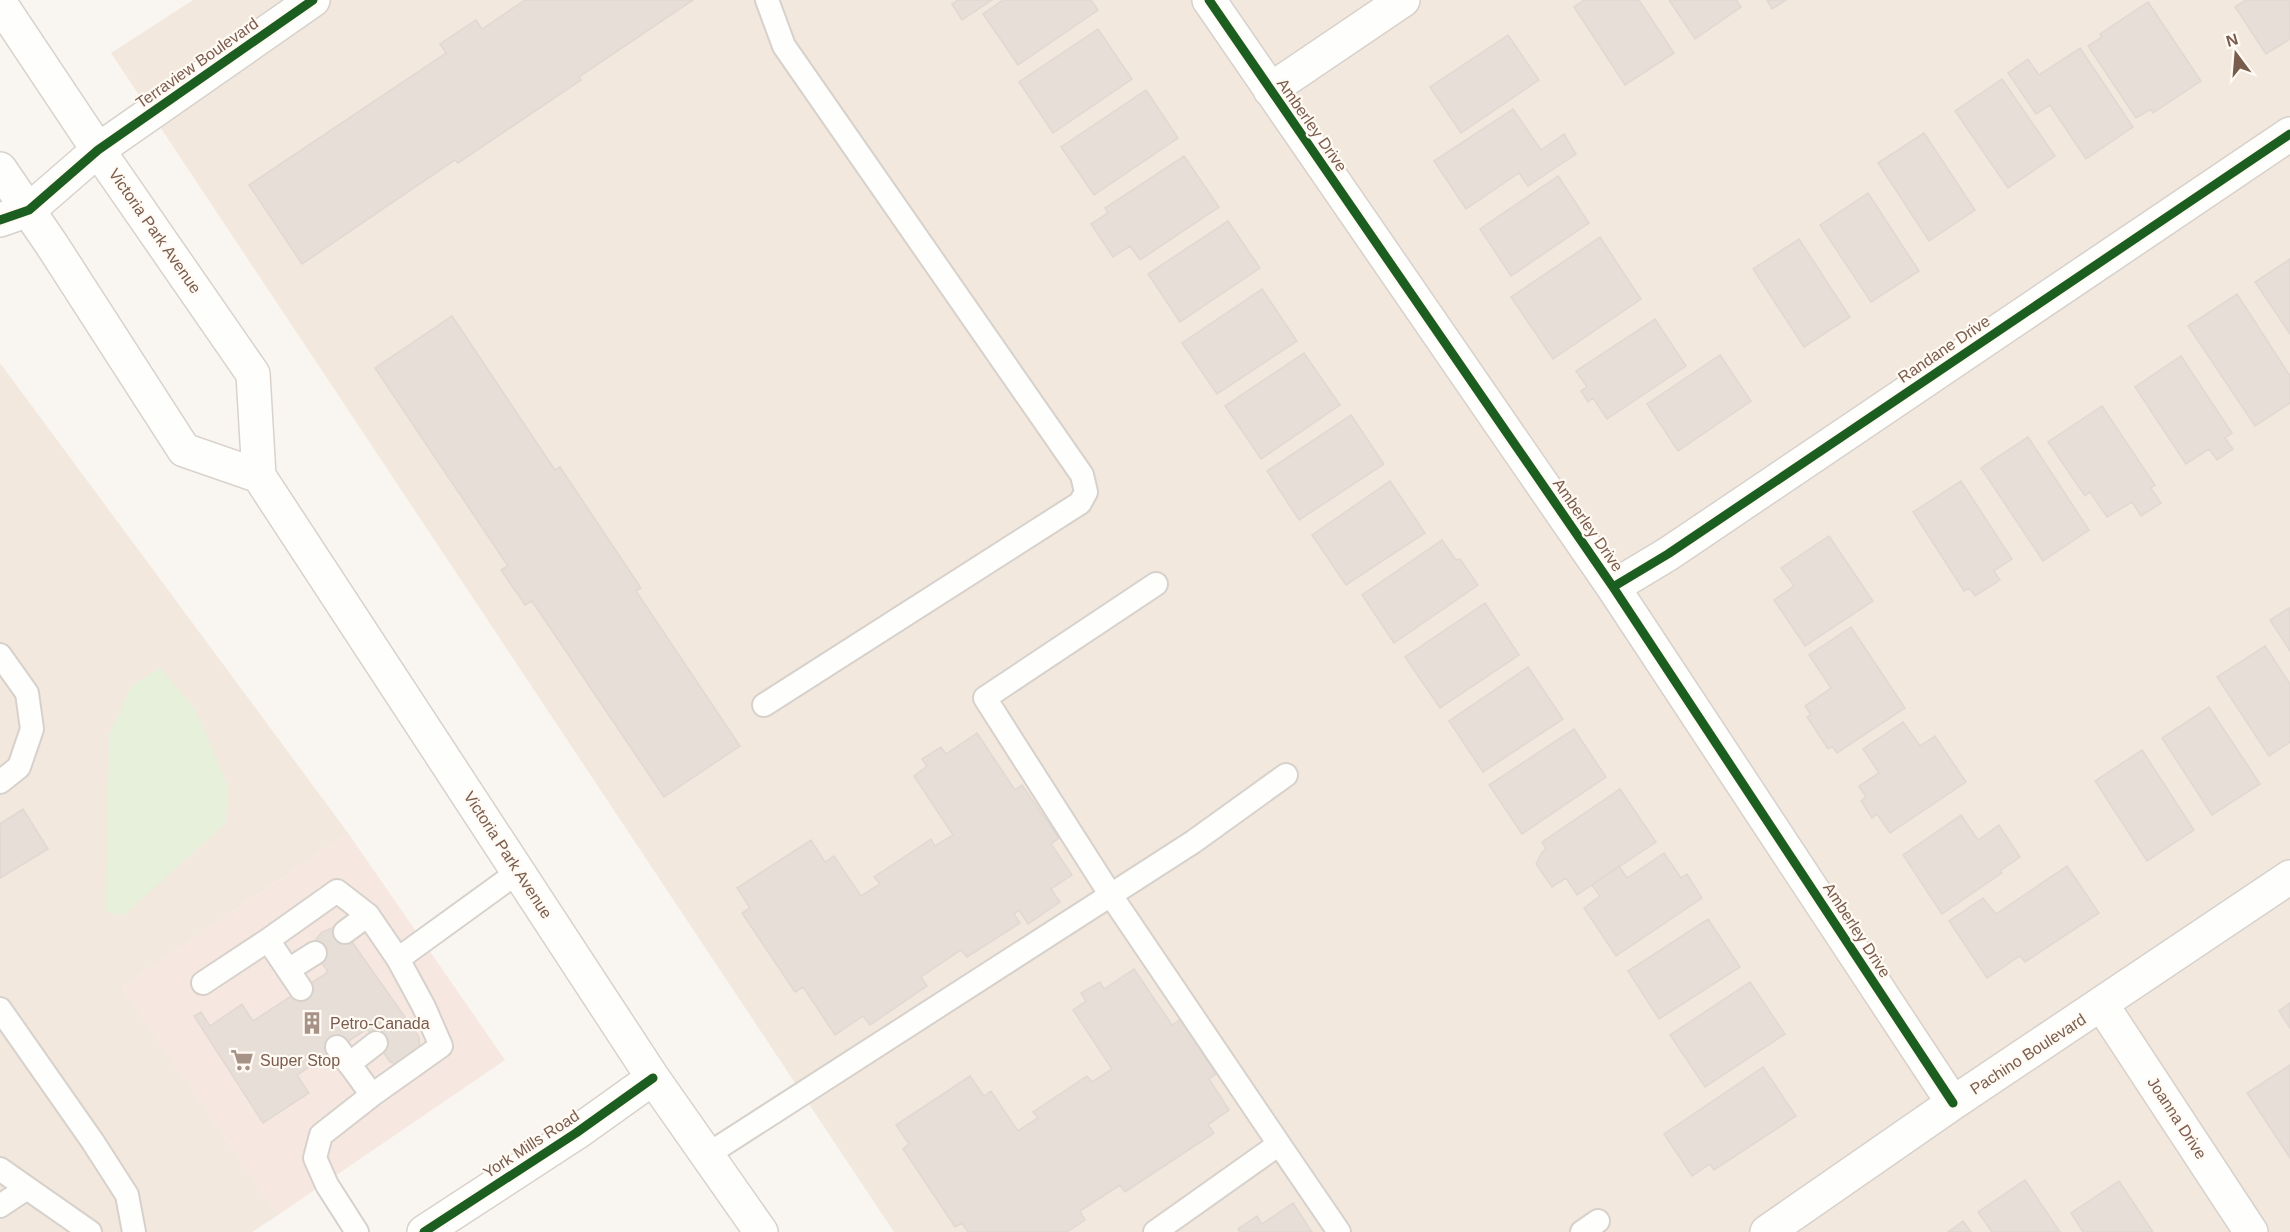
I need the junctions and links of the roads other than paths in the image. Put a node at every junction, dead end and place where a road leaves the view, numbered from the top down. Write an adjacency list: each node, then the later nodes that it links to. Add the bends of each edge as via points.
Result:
1 (313, 0): 8 (street, Terraview Boulevard)
2 (768, 0): 15 (lane, via 784,46 1082,476 1086,492 1080,502)
3 (1209, 0): 6 (street, Amberley Drive)
4 (1403, 0): 6 (street)
5 (0, 3): 8 (street, Victoria Park Avenue)
6 (1270, 90): 13 (street, Amberley Drive)
7 (2290, 134): 13 (street, Randane Drive, via 1668,554)
8 (98, 150): 10 (street, Terraview Boulevard); 11 (street, Victoria Park Avenue, via 253,374)
9 (0, 169): 10 (street)
10 (14, 215): 11 (street, via 184,450)
11 (259, 476): 18 (street, Victoria Park Avenue)
12 (1156, 584): 20 (lane, via 985,698)
13 (1613, 587): 34 (street, Amberley Drive)
14 (0, 655): 17 (lane, via 27,693 32,729 19,766)
15 (764, 705)
16 (1286, 775): 20 (lane, via 1193,842)
17 (0, 782)
18 (518, 872): 25 (lane); 32 (street, Victoria Park Avenue)
19 (2290, 877): 29 (street, Pachino Boulevard)
20 (1110, 894): 35 (lane); 36 (lane)
21 (368, 915): 22 (lane); 23 (lane, via 337,891); 25 (lane)
22 (345, 932)
23 (268, 940): 26 (lane); 27 (lane)
24 (315, 953): 26 (lane)
25 (398, 958): 33 (lane, via 415,1013 441,1046)
26 (288, 970): 28 (lane)
27 (203, 983)
28 (301, 989)
29 (2102, 1005): 34 (street, Pachino Boulevard); 48 (street, Joanna Drive)
30 (0, 1009): 41 (lane, via 127,1195)
31 (376, 1043): 33 (lane, via 343,1055)
32 (653, 1078): 36 (street, Victoria Park Avenue); 43 (street, York Mills Road)
33 (372, 1095): 42 (lane, via 321,1136 315,1158)
34 (1953, 1103): 47 (street, Pachino Boulevard)
35 (1279, 1144): 45 (lane); 46 (lane)
36 (707, 1155): 44 (street, Victoria Park Avenue)
37 (0, 1169): 38 (lane)
38 (27, 1188): 39 (lane); 40 (lane)
39 (0, 1206)
40 (90, 1232)
41 (134, 1232)
42 (357, 1232)
43 (424, 1232)
44 (761, 1232)
45 (1155, 1232)
46 (1339, 1232)
47 (1767, 1232)
48 (2251, 1232)

